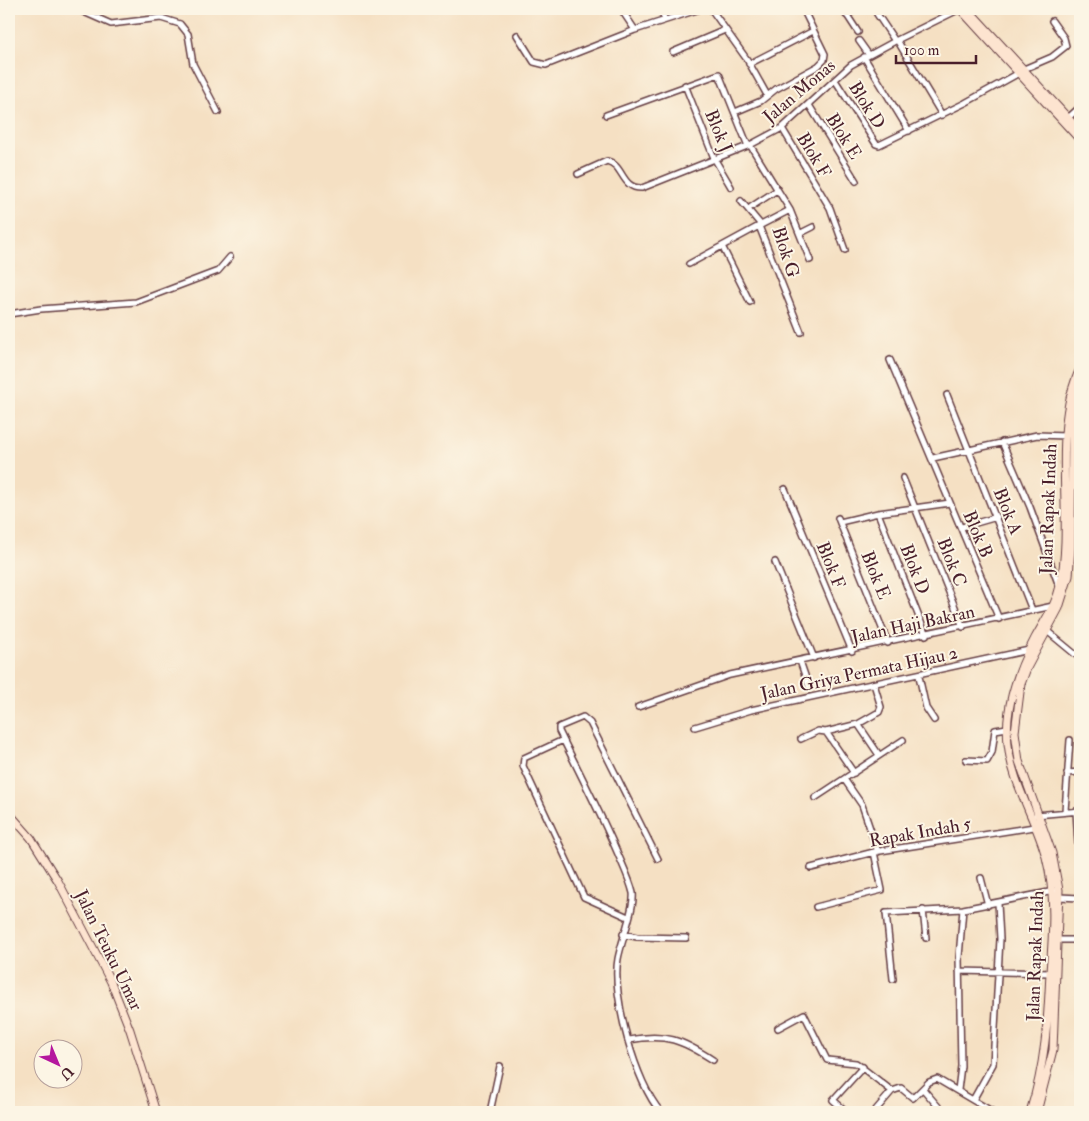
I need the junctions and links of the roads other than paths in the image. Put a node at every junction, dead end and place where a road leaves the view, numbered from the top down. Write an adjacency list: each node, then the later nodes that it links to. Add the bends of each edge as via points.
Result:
1 (77, 9): 31 (street, via 111,24 161,18 180,24 188,34 193,64)
2 (621, 9): 15 (street)
3 (660, 9): 13 (street)
4 (699, 9): 13 (street)
5 (711, 9): 16 (street)
6 (803, 9): 17 (street)
7 (843, 9): 12 (street)
8 (858, 9): 12 (street)
9 (960, 9): 20 (street, Jalan Monas); 25 (main road)
10 (968, 9): 25 (main road)
11 (877, 14): 20 (street)
12 (846, 15): 18 (street)
13 (665, 20): 15 (street)
14 (1052, 21): 25 (street, via 1066,46 1052,57)
15 (635, 30): 19 (street, via 546,65 534,62)
16 (725, 30): 22 (street); 24 (street)
17 (813, 31): 24 (street); 28 (street, via 826,58 818,66)
18 (858, 32)
19 (517, 35)
20 (896, 40): 23 (street, Jalan Monas); 34 (street)
21 (859, 41): 23 (street)
22 (673, 52)
23 (866, 56): 26 (street, Jalan Monas); 37 (street)
24 (749, 64): 28 (street)
25 (1022, 71): 34 (street); 35 (main road)
26 (835, 80): 29 (street, Jalan Monas); 37 (street, Blok D, via 876,144 879,146)
27 (685, 85): 32 (street, Blok G, via 719,74); 33 (street); 41 (street, Blok J)
28 (767, 95): 32 (street)
29 (809, 105): 36 (street, Jalan Monas); 43 (street, Blok E)
30 (1080, 107): 35 (street)
31 (218, 112)
32 (735, 112): 40 (street, Blok G)
33 (606, 115)
34 (942, 115): 37 (street)
35 (1065, 118): 38 (main road); 39 (main road)
36 (782, 128): 40 (street, Jalan Monas); 53 (street, Blok F, via 830,208)
37 (909, 131)
38 (1080, 131)
39 (1080, 140)
40 (749, 145): 41 (street, Jalan Monas); 45 (street, Blok G)
41 (714, 158): 42 (street, Jalan Monas, via 642,188 628,184 607,161); 44 (street, Blok J)
42 (578, 174)
43 (856, 181)
44 (731, 187)
45 (777, 190): 47 (street); 48 (street, Blok G)
46 (741, 201): 49 (street)
47 (751, 208)
48 (790, 210): 49 (street, Blok G); 51 (street)
49 (760, 225): 52 (street); 59 (street, Blok G)
50 (813, 227): 51 (street)
51 (801, 233): 55 (street)
52 (722, 246): 56 (street); 57 (street)
53 (845, 250)
54 (230, 257): 58 (street, via 218,271 136,302)
55 (810, 260)
56 (689, 264)
57 (750, 302)
58 (9, 314)
59 (801, 332)
60 (890, 360): 67 (street, Blok B)
61 (1080, 369): 64 (main road, Jalan Rapak Indah, via 1066,415)
62 (1080, 384): 81 (main road, Jalan Rapak Indah, via 1072,432 1069,576 1063,598)
63 (947, 395): 66 (street, Blok A)
64 (1066, 436): 65 (street, via 1036,435); 76 (main road, Jalan Rapak Indah)
65 (1002, 442): 66 (street); 76 (street)
66 (967, 451): 67 (street); 73 (street, Blok A)
67 (933, 458): 70 (street, Blok B)
68 (903, 478): 71 (street, Blok C)
69 (785, 488): 85 (street, Blok F)
70 (950, 503): 71 (street); 74 (street, Blok B)
71 (915, 508): 72 (street); 80 (street, Blok C)
72 (878, 513): 82 (street, Blok D); 83 (street, Blok E, via 839,520)
73 (997, 517): 74 (street); 78 (street, Blok A)
74 (962, 527): 79 (street, Blok B)
75 (775, 562): 87 (street)
76 (1060, 587): 77 (main road, Jalan Rapak Indah)
77 (1053, 606): 78 (street, Jalan Haji Bakran); 84 (main road, Jalan Rapak Indah)
78 (1032, 610): 79 (street, Jalan Haji Bakran)
79 (999, 619): 80 (street, Jalan Haji Bakran)
80 (963, 627): 82 (street, Jalan Haji Bakran)
81 (1047, 631): 86 (street); 93 (main road, Jalan Rapak Indah, via 1021,684)
82 (926, 635): 83 (street, Jalan Haji Bakran)
83 (888, 643): 85 (street, Jalan Haji Bakran)
84 (1029, 650): 89 (street, Jalan Griya Permata Hijau 2); 93 (main road, Jalan Rapak Indah, via 1016,682)
85 (852, 651): 87 (street, Jalan Haji Bakran)
86 (1076, 655)
87 (814, 658): 88 (street, Jalan Haji Bakran)
88 (800, 661): 91 (street); 92 (street, Jalan Haji Bakran, via 730,675)
89 (919, 676): 90 (street, Jalan Griya Permata Hijau 2); 94 (street, via 926,708)
90 (874, 684): 95 (street, via 881,710); 96 (street, Jalan Griya Permata Hijau 2, via 752,710)
91 (809, 687)
92 (638, 707)
93 (1012, 715): 97 (main road, Jalan Rapak Indah); 113 (main road, Jalan Rapak Indah, via 1017,753)
94 (934, 720)
95 (858, 724): 98 (street); 103 (street)
96 (695, 728)
97 (1007, 728): 104 (street, via 993,732 992,752 987,761); 113 (main road, Jalan Rapak Indah, via 1012,763)
98 (826, 732): 99 (street, via 818,731); 107 (street)
99 (800, 739)
100 (563, 740): 117 (street, via 559,727 582,717 588,720); 127 (street, via 604,822 630,885 633,898); 127 (street, via 524,758 523,766 584,897)
101 (903, 740): 103 (street)
102 (1070, 740): 105 (street)
103 (879, 755): 107 (street)
104 (966, 760)
105 (1068, 772): 106 (street); 111 (street)
106 (1080, 772)
107 (854, 773): 108 (street)
108 (844, 779): 109 (street); 116 (street, via 862,805)
109 (815, 798)
110 (1078, 811): 111 (street); 115 (street)
111 (1065, 812): 113 (street)
112 (9, 813): 147 (main road, Jalan Teuku Umar, via 31,838 58,881 111,982)
113 (1034, 816): 114 (main road, Jalan Rapak Indah); 120 (main road, Jalan Rapak Indah, via 1052,853)
114 (1034, 827): 116 (street, Rapak Indah 5); 120 (main road, Jalan Rapak Indah)
115 (1080, 846)
116 (876, 852): 118 (street, Rapak Indah 5); 124 (street, via 882,890)
117 (658, 859)
118 (811, 868)
119 (981, 878): 123 (street)
120 (1057, 893): 121 (street); 122 (street); 131 (main road, Jalan Rapak Indah); 135 (main road, Jalan Rapak Indah)
121 (1080, 898)
122 (998, 903): 123 (street); 134 (street)
123 (988, 905): 126 (street)
124 (816, 907)
125 (924, 910): 126 (street); 130 (street); 136 (street, via 886,914)
126 (963, 910): 133 (street)
127 (628, 917): 128 (street)
128 (623, 934): 129 (street); 138 (street, via 616,982)
129 (686, 938)
130 (926, 938)
131 (1058, 940): 132 (street); 154 (main road, Jalan Rapak Indah, via 1052,1050)
132 (1080, 940)
133 (959, 971): 134 (street); 143 (street, via 961,1066)
134 (998, 971): 135 (street); 145 (street, via 993,1064)
135 (1050, 973): 153 (main road, Jalan Rapak Indah, via 1043,1064)
136 (894, 979)
137 (778, 1028): 141 (street, via 804,1014 826,1060 856,1063)
138 (629, 1040): 139 (street, via 671,1038); 149 (street, via 644,1085)
139 (713, 1060)
140 (500, 1066): 148 (street)
141 (863, 1067): 144 (street); 150 (street, via 833,1100)
142 (923, 1089): 143 (street, via 929,1082 937,1080); 144 (street, via 913,1098 900,1088); 146 (street)
143 (958, 1090): 145 (street)
144 (892, 1091): 151 (street)
145 (973, 1100): 152 (street)
146 (942, 1111)
147 (156, 1112)
148 (490, 1112)
149 (661, 1112)
150 (847, 1112)
151 (874, 1112)
152 (993, 1112)
153 (1030, 1112)
154 (1037, 1112)

